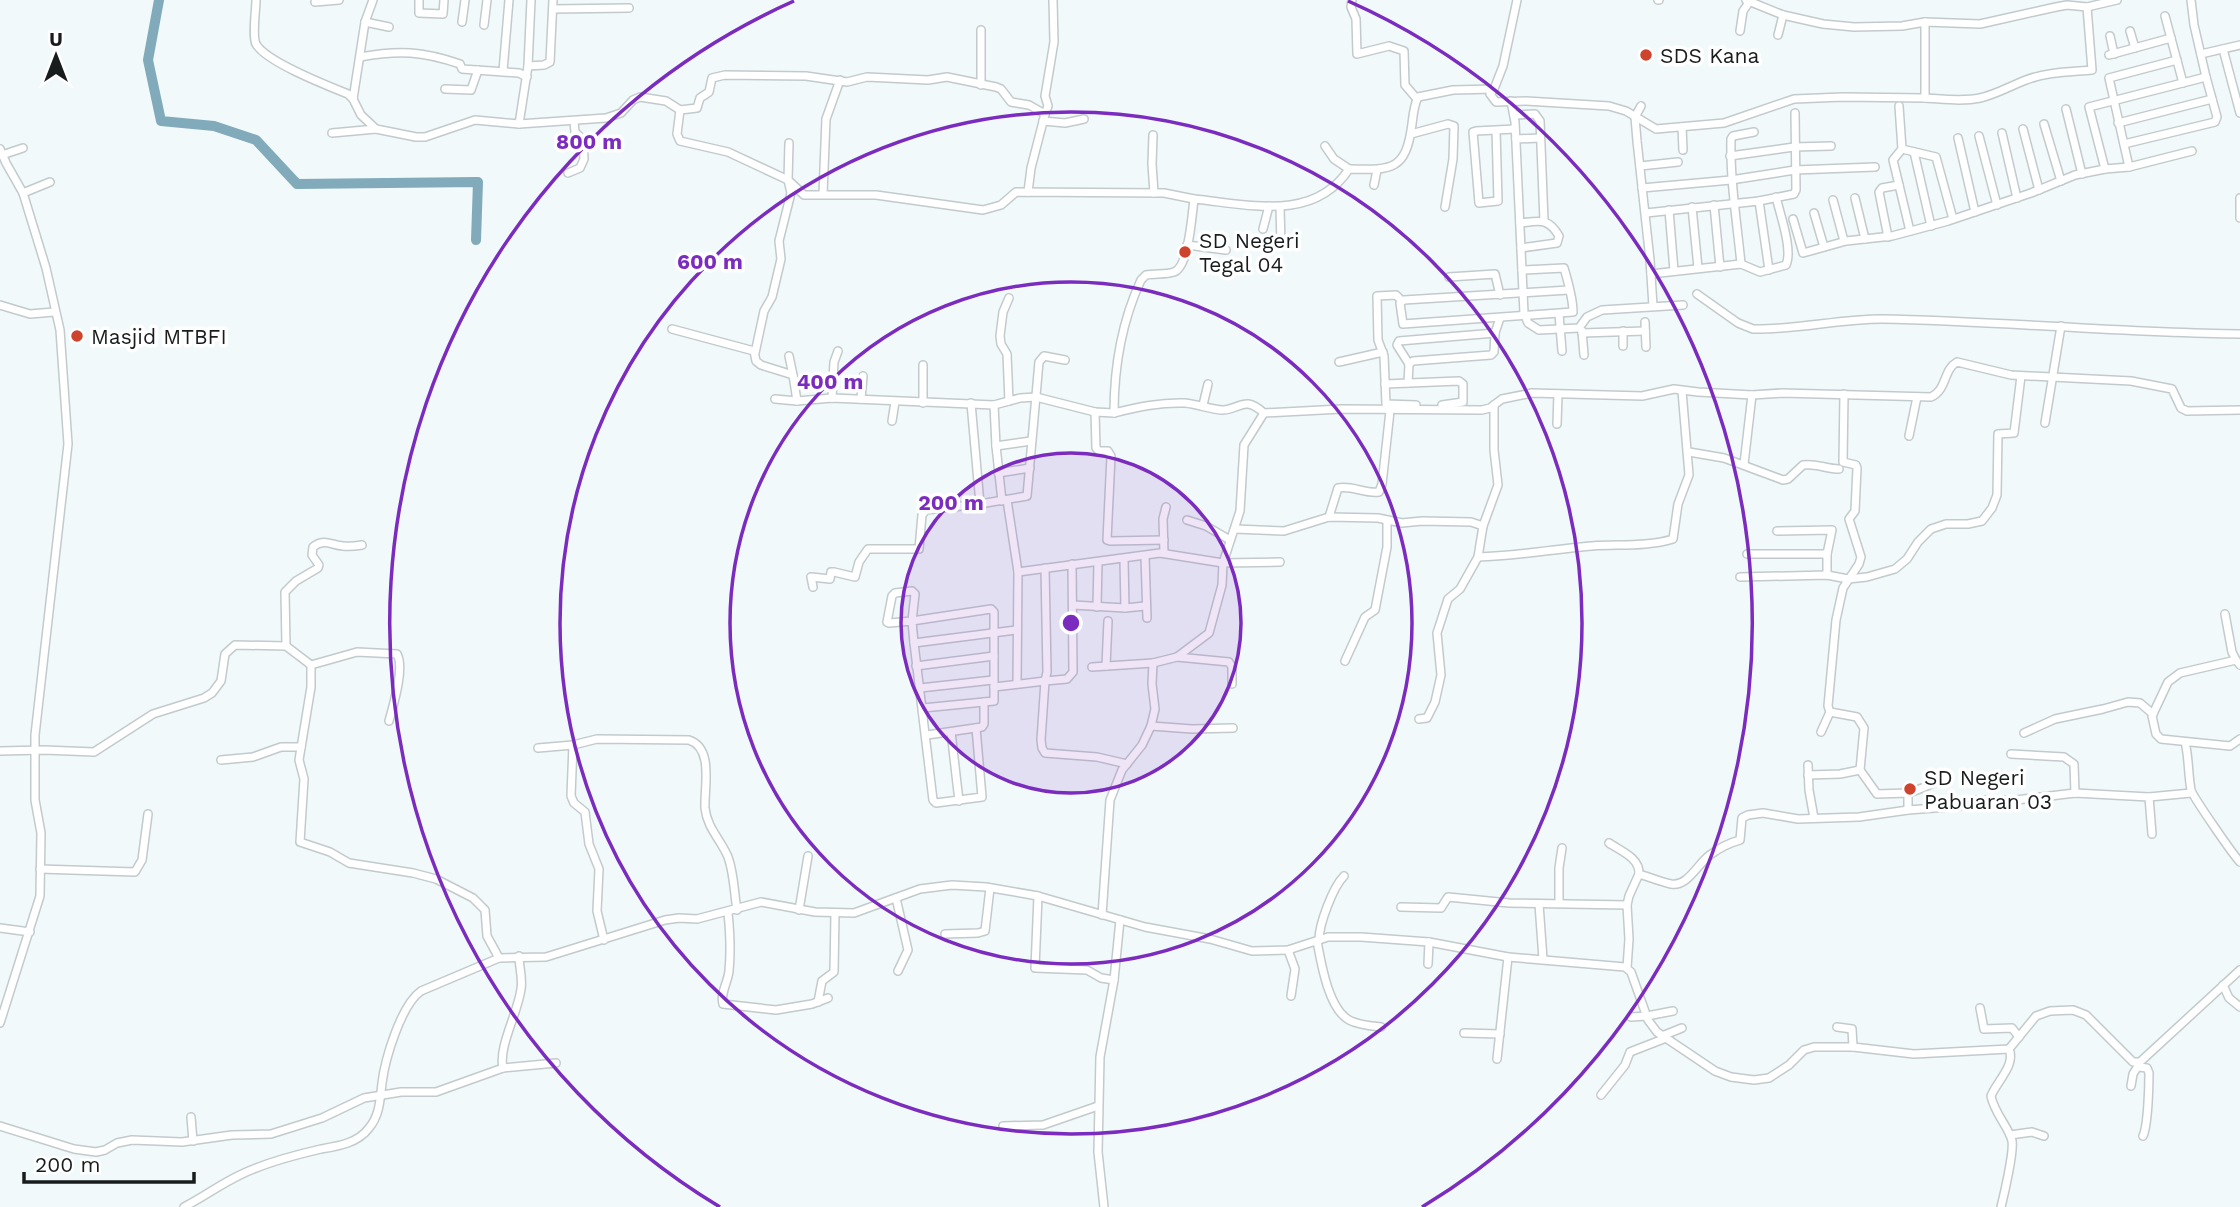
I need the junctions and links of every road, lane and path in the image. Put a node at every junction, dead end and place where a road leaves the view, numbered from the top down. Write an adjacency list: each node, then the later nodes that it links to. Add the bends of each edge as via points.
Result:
1 (256, 0): 51 (street, via 255,41 260,48 296,74)
2 (339, 0): 17 (street)
3 (373, 0): 23 (street)
4 (419, 0): 5 (street, via 419,13 438,16 443,14)
5 (444, 0)
6 (465, 0): 24 (street)
7 (487, 0): 26 (street)
8 (509, 0): 42 (street)
9 (531, 0): 40 (street)
10 (553, 0): 20 (street)
11 (1053, 0): 63 (street, via 1054,42)
12 (1352, 0): 52 (street, via 1357,54 1389,46 1405,51 1405,85)
13 (1517, 0): 49 (street)
14 (2117, 0): 18 (street)
15 (2191, 0): 37 (street)
16 (1748, 1): 21 (street); 29 (street)
17 (315, 2)
18 (2087, 7): 25 (street, via 2067,5 1980,24); 50 (street, via 2092,70 2028,79 1978,99)
19 (629, 8): 20 (street)
20 (552, 9): 40 (street, via 550,62)
21 (1783, 15): 25 (street, via 1854,27); 31 (street)
22 (2165, 16): 33 (street)
23 (365, 22): 27 (street); 38 (street)
24 (462, 22)
25 (1925, 22): 50 (street)
26 (484, 25)
27 (389, 27)
28 (981, 30): 47 (street)
29 (1740, 31)
30 (2130, 31): 35 (street)
31 (1778, 35)
32 (2110, 36): 35 (street, via 2112,55)
33 (2171, 38): 35 (street); 39 (street)
34 (2240, 45): 36 (street)
35 (2135, 48)
36 (2223, 49): 37 (street); 61 (street)
37 (2201, 54): 44 (street)
38 (360, 57): 41 (street, via 420,52 460,64 462,69); 51 (street)
39 (2177, 60): 46 (street); 54 (street, via 2110,77)
40 (528, 66): 43 (street)
41 (478, 70): 42 (street); 48 (street, via 471,90)
42 (503, 71): 43 (street)
43 (527, 77): 68 (street)
44 (2206, 77): 46 (street); 53 (street)
45 (840, 80): 47 (street, via 947,77); 59 (street, via 725,75 712,78 709,92 700,98 697,108); 117 (street, via 825,130)
46 (2183, 83): 54 (street)
47 (981, 85): 63 (street, via 1002,89 1008,100 1029,105)
48 (445, 89)
49 (1494, 89): 52 (street, via 1432,93); 55 (street, via 1490,94 1493,100)
50 (1925, 98): 70 (street, via 1794,99 1730,121)
51 (354, 99): 71 (street, via 357,110)
52 (1417, 99): 77 (street)
53 (2212, 99): 67 (street); 85 (street, via 2215,122)
54 (2112, 101): 67 (street); 101 (street, via 2089,107)
55 (1511, 102): 62 (street); 64 (street, via 1609,106)
56 (1641, 106): 64 (street)
57 (1899, 106): 90 (street)
58 (2066, 109): 105 (street)
59 (680, 110): 66 (street, via 666,100 643,97 617,116); 106 (street, via 680,141 721,149)
60 (1795, 113): 88 (street)
61 (2240, 113)
62 (1514, 115): 72 (street); 81 (street, via 1538,115)
63 (1044, 117): 65 (street, via 1065,123); 114 (street)
64 (1635, 117): 70 (street, via 1653,129); 97 (street)
65 (1084, 119)
66 (574, 121): 68 (street); 104 (street, via 575,132 583,140 584,159 580,168)
67 (2118, 123): 85 (street)
68 (519, 124): 71 (street, via 475,120 420,137)
69 (2044, 124): 108 (street)
70 (1682, 127): 91 (street)
71 (376, 129): 75 (street)
72 (1515, 129): 73 (street); 83 (street)
73 (1496, 130): 73 (street, via 1473,132 1479,202 1498,201)
74 (2023, 130): 113 (street)
75 (332, 132)
76 (1754, 132): 95 (street, via 1731,137)
77 (1411, 134): 102 (street, via 1401,160); 131 (street, via 1454,126)
78 (2003, 134): 120 (street)
79 (1153, 135): 115 (street)
80 (1979, 136): 127 (street)
81 (1540, 138): 83 (street); 139 (street)
82 (1958, 138): 133 (street)
83 (1516, 139): 140 (street)
84 (789, 143): 106 (street)
85 (2124, 144): 99 (street)
86 (1325, 146): 100 (street)
87 (1832, 146): 88 (street)
88 (1794, 147): 95 (street); 103 (street)
89 (23, 148): 93 (street)
90 (1902, 149): 94 (street); 110 (street, via 1892,160)
91 (1683, 150)
92 (2192, 151): 99 (street)
93 (1, 152): 116 (street)
94 (1914, 152): 138 (street, via 1936,157); 141 (street)
95 (1730, 156): 107 (street)
96 (1678, 162): 97 (street)
97 (1640, 166): 112 (street)
98 (1875, 167): 103 (street)
99 (2129, 167): 101 (street)
100 (1349, 169): 102 (street); 130 (street, via 1322,194)
101 (2105, 169): 105 (street)
102 (1377, 170): 111 (street)
103 (1795, 170): 107 (street); 118 (street, via 1795,193)
104 (568, 173)
105 (2082, 174): 108 (street)
106 (788, 180): 117 (street, via 803,195); 185 (street, via 791,193 779,242 781,259)
107 (1731, 180): 112 (street); 125 (street)
108 (2060, 181): 113 (street)
109 (50, 182): 116 (street)
110 (1899, 184): 143 (street); 144 (street, via 1879,192)
111 (1374, 185)
112 (1642, 188): 134 (street)
113 (2039, 190): 120 (street)
114 (1028, 192): 115 (street); 117 (street, via 1013,193 1001,205 983,210 902,198)
115 (1154, 192): 122 (street)
116 (23, 193): 169 (street)
117 (823, 194)
118 (1776, 197): 124 (street); 156 (street, via 1789,262)
119 (1855, 198): 145 (street)
120 (2017, 198): 127 (street)
121 (2240, 198): 136 (street)
122 (1194, 199): 128 (street); 147 (street)
123 (1833, 200): 146 (street)
124 (1759, 201): 125 (street); 156 (street)
125 (1735, 203): 126 (street); 152 (street)
126 (1714, 205): 129 (street); 153 (street)
127 (1997, 205): 133 (street)
128 (1269, 206): 130 (street); 142 (street)
129 (1692, 206): 132 (street); 154 (street)
130 (1280, 207): 148 (street)
131 (1446, 207)
132 (1669, 210): 134 (street); 157 (street)
133 (1975, 212): 138 (street)
134 (1646, 214): 158 (street)
135 (1814, 214): 149 (street)
136 (2240, 218)
137 (1793, 219): 149 (street, via 1803,253)
138 (1954, 219): 141 (street)
139 (1544, 221): 140 (street); 150 (street, via 1559,236 1557,243)
140 (1520, 223): 150 (street)
141 (1931, 226): 143 (street)
142 (1263, 229)
143 (1910, 232): 144 (street)
144 (1888, 237): 145 (street)
145 (1865, 239): 146 (street)
146 (1844, 241): 149 (street)
147 (1187, 245): 151 (street); 219 (street, via 1177,271 1146,275 1137,288 1124,327)
148 (1281, 246)
149 (1824, 247)
150 (1521, 248): 155 (street)
151 (1226, 250)
152 (1741, 264): 153 (street); 156 (street, via 1760,272)
153 (1720, 267): 154 (street)
154 (1698, 268): 157 (street)
155 (1522, 270): 160 (street, via 1562,267); 161 (street)
156 (1769, 270)
157 (1674, 271): 158 (street)
158 (1651, 274): 168 (street)
159 (1449, 277): 163 (street, via 1495,274)
160 (1569, 290): 161 (street); 170 (street, via 1574,310)
161 (1524, 294): 163 (street); 171 (street)
162 (1697, 294): 173 (street, via 1754,329 1877,319)
163 (1500, 295): 165 (street)
164 (1009, 298): 209 (street, via 1000,335 1007,354)
165 (1402, 301): 172 (street, via 1401,319 1408,325); 184 (street, via 1396,295 1377,296 1378,340)
166 (0, 305): 169 (street, via 30,314)
167 (1683, 305): 168 (street)
168 (1653, 306): 176 (street, via 1602,310 1587,317)
169 (54, 312): 304 (street, via 64,366 68,444)
170 (1559, 314): 171 (street); 175 (street)
171 (1525, 316): 172 (street); 175 (street, via 1539,330)
172 (1500, 318): 178 (street)
173 (2061, 326): 179 (street); 195 (street)
174 (672, 329): 185 (street)
175 (1561, 329): 176 (street); 183 (street)
176 (1582, 330): 177 (street); 186 (street)
177 (1623, 331): 180 (street); 181 (street, via 1645,326)
178 (1495, 333): 190 (street, via 1491,355); 190 (street, via 1399,341 1396,345)
179 (2240, 334)
180 (1623, 345)
181 (1646, 347)
182 (838, 351): 205 (street)
183 (1562, 351)
184 (1383, 352): 189 (street); 198 (street)
185 (755, 353): 192 (street, via 761,365)
186 (1584, 355)
187 (789, 356): 192 (street)
188 (1065, 360): 203 (street, via 1040,359)
189 (1339, 362)
190 (1409, 364): 196 (street)
191 (923, 365): 211 (street)
192 (793, 375): 208 (street)
193 (863, 376): 207 (street)
194 (2021, 376): 195 (street); 204 (street, via 1957,362 1941,391); 258 (street, via 2014,433 1998,434 1997,495 1982,521 1931,529 1895,569)
195 (2053, 379): 217 (street, via 2158,386 2172,389 2180,408 2187,411); 222 (street)
196 (1408, 383): 198 (street); 198 (street, via 1459,381 1463,402 1388,405)
197 (1208, 384): 214 (street)
198 (1385, 384)
199 (1682, 391): 200 (street, via 1642,396); 202 (street); 227 (street)
200 (1558, 394): 215 (street, via 1532,393); 223 (street)
201 (1843, 394): 202 (street); 204 (street); 258 (street, via 1842,460 1857,468 1855,511 1849,519 1861,557)
202 (1752, 395): 228 (street)
203 (1035, 397): 209 (street); 218 (street); 225 (street)
204 (1917, 397): 224 (street)
205 (832, 398): 207 (street); 208 (street)
206 (775, 399): 208 (street)
207 (861, 400): 210 (street)
208 (797, 401)
209 (1009, 401): 213 (street)
210 (895, 402): 211 (street); 221 (street)
211 (923, 403): 212 (street)
212 (971, 403): 213 (street); 233 (street)
213 (994, 405): 226 (street)
214 (1203, 405): 219 (street, via 1168,403); 220 (street, via 1223,410 1244,404)
215 (1494, 405): 216 (street, via 1482,410); 238 (street, via 1498,485)
216 (1390, 411): 220 (street); 235 (street, via 1379,492 1338,488)
217 (2240, 411)
218 (1095, 412): 219 (street); 241 (street, via 1096,448 1111,456 1107,539)
219 (1114, 413)
220 (1264, 413): 239 (street, via 1244,445 1242,496)
221 (892, 421)
222 (2045, 423)
223 (1557, 424)
224 (1909, 436)
225 (1031, 441): 226 (street); 229 (street)
226 (996, 446): 231 (street)
227 (1689, 452): 228 (street); 248 (street, via 1689,475 1678,504 1673,540)
228 (1744, 464): 230 (street, via 1785,480 1803,465)
229 (1030, 468): 231 (street); 232 (street, via 1027,496)
230 (1839, 470)
231 (998, 472): 232 (street)
232 (1004, 500): 233 (street); 255 (street)
233 (980, 504): 259 (street, via 926,510 919,549 868,549 855,577 832,572 830,579 811,577)
234 (1166, 507): 241 (street)
235 (1329, 517): 237 (street); 239 (street, via 1284,531)
236 (1187, 520): 242 (street)
237 (1387, 521): 238 (street); 274 (street, via 1375,610 1364,617)
238 (1483, 526): 248 (street)
239 (1234, 529): 242 (street)
240 (1777, 531): 246 (street, via 1832,530)
241 (1164, 540): 244 (street)
242 (1230, 540): 252 (street)
243 (362, 545): 271 (street, via 318,542 313,547 318,568 285,592)
244 (1164, 553): 247 (street); 252 (street)
245 (1747, 554): 246 (street)
246 (1827, 554): 256 (street)
247 (1145, 556): 249 (street); 261 (street)
248 (1478, 557): 290 (street, via 1460,589 1448,599 1437,633 1441,675 1435,702 1427,718)
249 (1124, 559): 250 (street); 263 (street)
250 (1098, 562): 253 (street); 262 (street)
251 (1280, 562): 252 (street)
252 (1223, 563): 273 (street, via 1209,633)
253 (1072, 564): 254 (street); 260 (street)
254 (1045, 568): 255 (street); 281 (street)
255 (1018, 572): 268 (street)
256 (1827, 575): 257 (street); 258 (street)
257 (1740, 577)
258 (1848, 579): 288 (street, via 1836,620)
259 (813, 587)
260 (1073, 605): 262 (street); 281 (street, via 1072,676)
261 (1146, 606): 263 (street); 265 (street)
262 (1097, 607): 263 (street)
263 (1125, 608)
264 (2225, 614): 275 (street)
265 (1147, 618)
266 (912, 621): 266 (street, via 914,592 893,594 888,623); 269 (street, via 991,609); 270 (street)
267 (1108, 621): 279 (street)
268 (1016, 630): 269 (street); 283 (street)
269 (994, 632): 270 (street); 272 (street)
270 (914, 643): 278 (street)
271 (286, 646): 277 (street); 304 (street, via 232,646 225,654 221,681 212,693 153,714 94,752)
272 (994, 656): 278 (street); 282 (street)
273 (1177, 657): 276 (street); 284 (street, via 1229,662)
274 (1345, 661)
275 (2238, 662): 289 (street, via 2180,673 2168,682)
276 (1153, 663): 279 (street); 292 (street)
277 (311, 665): 291 (street, via 357,652 397,654 400,662); 302 (street)
278 (916, 666): 285 (street)
279 (1106, 666): 280 (street)
280 (1092, 667)
281 (1045, 681): 283 (street); 308 (street, via 1043,751)
282 (993, 683): 283 (street); 285 (street); 286 (street, via 994,701)
283 (1017, 684)
284 (1232, 684)
285 (920, 688): 287 (street)
286 (984, 702): 287 (street); 293 (street, via 984,724)
287 (923, 708): 298 (street)
288 (1830, 712): 296 (street); 310 (street, via 1852,715 1861,722)
289 (2153, 713): 297 (street, via 2140,703 2128,702 2055,719); 300 (street, via 2158,737)
290 (1419, 719)
291 (389, 721)
292 (1151, 726): 294 (street); 308 (street)
293 (975, 728): 295 (street); 317 (street, via 982,797)
294 (1233, 728)
295 (951, 732): 298 (street); 317 (street)
296 (1821, 732)
297 (2024, 733)
298 (927, 735): 317 (street, via 933,800)
299 (2240, 739): 300 (street, via 2230,746)
300 (2185, 742): 315 (street)
301 (573, 744): 303 (street); 336 (street, via 597,739 689,740 697,744 705,763 707,817 728,856); 345 (street, via 571,796 585,811 598,865 597,911)
302 (301, 747): 307 (street); 350 (street, via 300,842 349,863 436,879 473,898 485,910 487,936)
303 (538, 748)
304 (35, 750): 305 (street); 326 (street)
305 (0, 751)
306 (2011, 754): 314 (street, via 2064,757 2074,764)
307 (221, 760)
308 (1127, 764): 340 (street, via 1109,803)
309 (1808, 765): 311 (street)
310 (1860, 770): 311 (street); 313 (street, via 1877,794)
311 (1808, 775): 320 (street)
312 (1947, 778): 313 (street)
313 (1908, 793): 318 (street)
314 (2075, 793): 316 (street); 318 (street)
315 (2192, 793): 316 (street); 325 (street)
316 (2149, 797): 321 (street)
317 (959, 801)
318 (1908, 810): 320 (street)
319 (148, 814): 326 (street, via 142,860 135,872)
320 (1814, 818): 327 (street, via 1763,813 1745,816 1740,839 1709,855 1679,883)
321 (2152, 834)
322 (1609, 843): 327 (street, via 1636,860)
323 (1562, 848): 332 (street)
324 (808, 856): 337 (street)
325 (2240, 862)
326 (40, 869): 343 (street, via 40,896)
327 (1639, 874): 334 (street)
328 (1344, 876): 346 (street, via 1326,910)
329 (984, 887): 330 (street); 331 (street, via 926,888); 344 (street, via 985,931)
330 (1038, 896): 340 (street); 357 (street, via 1035,968 1087,970)
331 (896, 898): 339 (street, via 861,912); 356 (street, via 908,950)
332 (1559, 903): 333 (street); 334 (street)
333 (1539, 904): 335 (street, via 1448,897 1441,908); 352 (street)
334 (1627, 905): 354 (street)
335 (1401, 908)
336 (737, 910): 337 (street, via 761,902); 338 (street)
337 (799, 910): 339 (street)
338 (728, 913): 345 (street, via 673,919); 361 (street, via 730,954 723,1004 776,1010)
339 (835, 914): 361 (street, via 834,972 822,981)
340 (1102, 915): 341 (street)
341 (1120, 920): 348 (street, via 1246,950); 357 (street)
342 (0, 928): 343 (street)
343 (30, 932): 367 (street)
344 (945, 934)
345 (604, 940): 349 (street, via 546,957)
346 (1318, 940): 347 (street, via 1347,936); 348 (street); 368 (street, via 1326,986 1345,1017)
347 (1429, 942): 351 (street); 353 (street)
348 (1288, 950): 359 (street, via 1295,968)
349 (519, 956): 350 (street); 380 (street, via 522,988 501,1055)
350 (499, 957): 383 (street, via 412,998 387,1060)
351 (1508, 957): 352 (street); 372 (street)
352 (1543, 959): 354 (street)
353 (1428, 964)
354 (1627, 968): 365 (street)
355 (2240, 970): 358 (street)
356 (898, 971)
357 (1114, 980): 384 (street, via 1100,1057)
358 (2222, 985): 362 (street); 379 (street)
359 (1291, 996)
360 (828, 998): 361 (street)
361 (818, 1002)
362 (2240, 1007)
363 (1980, 1008): 374 (street, via 1984,1029 2012,1028)
364 (1673, 1011): 365 (street)
365 (1647, 1016): 366 (street); 373 (street)
366 (1631, 1017)
367 (0, 1023)
368 (1381, 1027)
369 (1837, 1027): 375 (street, via 1852,1029)
370 (1682, 1028): 373 (street)
371 (1464, 1032): 372 (street)
372 (1500, 1034): 377 (street)
373 (1664, 1037): 375 (street, via 1721,1074 1754,1080 1774,1075 1807,1048); 382 (street, via 1630,1052)
374 (2019, 1037): 376 (street); 379 (street, via 2040,1014 2078,1010)
375 (1853, 1047): 376 (street, via 1914,1054)
376 (2009, 1049): 388 (street, via 2010,1064 1991,1096)
377 (1497, 1059)
378 (555, 1063): 380 (street)
379 (2137, 1065): 381 (street); 390 (street, via 2149,1073)
380 (503, 1068): 383 (street, via 436,1092)
381 (2131, 1086)
382 (1603, 1093)
383 (382, 1094): 391 (street, via 271,1134); 392 (street, via 374,1121 358,1138 241,1174)
384 (1098, 1106): 387 (street, via 1043,1125); 393 (street)
385 (191, 1117): 391 (street)
386 (0, 1126): 391 (street, via 90,1152 132,1140)
387 (1003, 1126)
388 (2010, 1135): 389 (street, via 2032,1132); 394 (street, via 2011,1157)
389 (2043, 1136)
390 (2143, 1136)
391 (193, 1142)
392 (184, 1207)
393 (1104, 1207)
394 (2001, 1207)

